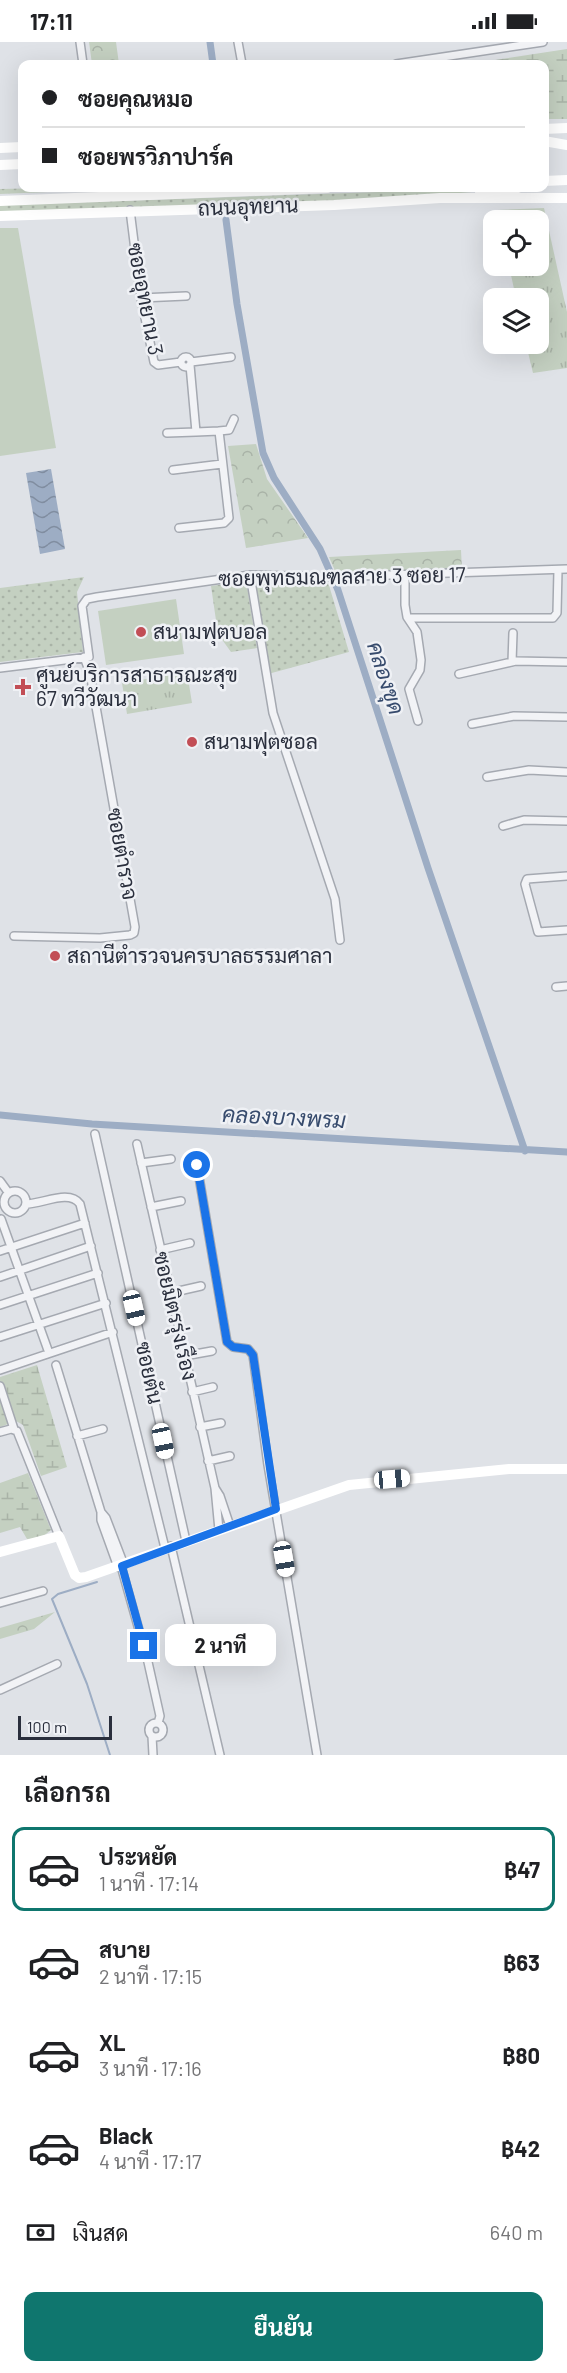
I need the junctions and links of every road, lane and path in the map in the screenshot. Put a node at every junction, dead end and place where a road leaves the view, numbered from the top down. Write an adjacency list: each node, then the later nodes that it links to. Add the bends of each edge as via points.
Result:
1 (80, 42): 4 (street)
2 (238, 42): 5 (street)
3 (543, 42): 6 (street)
4 (82, 60)
5 (241, 60)
6 (423, 60)
7 (567, 128): 8 (street)
8 (549, 129)
9 (549, 142): 10 (street)
10 (567, 145): 11 (street)
11 (549, 146)
12 (18, 147): 13 (street)
13 (0, 148)
14 (18, 164): 15 (street)
15 (0, 165)
16 (567, 180): 17 (street)
17 (549, 181)
18 (200, 192): 22 (street, ถนนอุทยาน)
19 (487, 192): 20 (street)
20 (440, 198): 21 (street, ถนนอุทยาน); 23 (street, ถนนอุทยาน)
21 (567, 198)
22 (0, 201)
23 (130, 210): 24 (street, ถนนอุทยาน); 26 (street, ซอยอุทยาน 3)
24 (0, 216)
25 (186, 296): 26 (street)
26 (141, 298): 28 (street, ซอยอุทยาน 3, via 156,364)
27 (231, 357): 28 (street)
28 (190, 364): 31 (street, ซอยอุทยาน 3)
29 (234, 419): 30 (street, via 229,430)
30 (219, 431): 31 (street); 33 (street)
31 (196, 432): 32 (street)
32 (167, 434)
33 (222, 464): 34 (street); 35 (street, via 228,521)
34 (173, 470)
35 (179, 528)
36 (567, 569): 37 (street, ซอยพุทธมณฑลสาย 3 ซอย 17)
37 (558, 570): 39 (street, ซอยพุทธมณฑลสาย 3 ซอย 17); 40 (street, via 557,613 553,618)
38 (250, 575): 39 (street, ซอยพุทธมณฑลสาย 3 ซอย 17); 42 (street, ซอยพุทธมณฑลสาย 3 ซอย 17, via 87,599 83,610 89,657); 57 (street, via 273,713 335,899)
39 (405, 575): 40 (street, via 405,605)
40 (410, 618): 48 (street, via 417,632 421,660 409,689)
41 (513, 633): 43 (street)
42 (84, 657): 45 (street); 56 (street, ซอยตำรวจ, via 90,673 134,933 100,938)
43 (512, 662): 44 (street); 46 (street)
44 (567, 662)
45 (0, 668)
46 (459, 674)
47 (567, 717): 49 (street, via 514,716)
48 (418, 721)
49 (472, 724)
50 (567, 772): 51 (street, via 529,770)
51 (487, 777)
52 (567, 821): 53 (street, via 524,820)
53 (503, 826)
54 (567, 876): 55 (street, via 526,880 538,933)
55 (567, 930)
56 (14, 936)
57 (340, 940)
58 (567, 986): 59 (street)
59 (556, 987)
60 (95, 1134): 111 (street, ซอยตัน)
61 (137, 1144): 63 (street, ซอยมิตรรุ่งเรือง)
62 (171, 1159): 63 (street)
63 (141, 1163): 69 (street, ซอยมิตรรุ่งเรือง)
64 (197, 1165): 107 (street, via 227,1342 248,1349 253,1355)
65 (0, 1180): 66 (street)
66 (8, 1192): 68 (street, via 21,1192); 70 (street, via 3,1203)
67 (181, 1201): 69 (street)
68 (26, 1204): 70 (street, via 20,1212); 72 (street, via 72,1197 80,1204)
69 (151, 1207): 76 (street, ซอยมิตรรุ่งเรือง)
70 (9, 1212): 71 (street)
71 (1, 1219): 75 (street)
72 (85, 1223): 74 (street); 75 (street)
73 (190, 1243): 76 (street)
74 (91, 1246): 78 (street); 79 (street)
75 (12, 1247): 77 (street); 78 (street)
76 (160, 1250): 82 (street, ซอยมิตรรุ่งเรือง)
77 (0, 1251)
78 (20, 1270): 80 (street); 83 (street)
79 (98, 1273): 83 (street); 84 (street)
80 (0, 1277)
81 (201, 1286): 82 (street)
82 (170, 1293): 91 (street, ซอยมิตรรุ่งเรือง)
83 (28, 1296): 85 (street); 86 (street)
84 (106, 1303): 86 (street); 87 (street)
85 (0, 1305)
86 (39, 1325): 88 (street); 90 (street)
87 (113, 1332): 90 (street); 112 (street)
88 (0, 1337)
89 (212, 1351): 91 (street)
90 (49, 1353): 93 (street)
91 (184, 1356): 96 (street, ซอยมิตรรุ่งเรือง)
92 (56, 1365): 102 (street)
93 (0, 1370)
94 (0, 1386): 99 (street)
95 (213, 1387): 96 (street)
96 (192, 1392): 98 (street, ซอยมิตรรุ่งเรือง)
97 (222, 1423): 98 (street)
98 (200, 1427): 104 (street, ซอยมิตรรุ่งเรือง)
99 (14, 1429): 101 (street); 110 (street)
100 (103, 1429): 102 (street)
101 (0, 1432)
102 (77, 1436): 114 (street)
103 (230, 1456): 104 (street)
104 (208, 1461): 106 (street, ซอยมิตรรุ่งเรือง)
105 (567, 1469): 107 (street, via 509,1469 356,1484)
106 (214, 1488): 108 (street, ซอยมิตรรุ่งเรือง); 109 (street, ซอยมิตรรุ่งเรือง)
107 (276, 1509): 108 (street); 121 (street)
108 (230, 1526): 109 (street)
109 (219, 1530): 111 (street)
110 (59, 1536): 113 (street); 114 (street, via 79,1578)
111 (186, 1541): 112 (street)
112 (168, 1547): 114 (street); 120 (street)
113 (0, 1552)
114 (121, 1566): 119 (street, via 160,1716 149,1732)
115 (43, 1591): 116 (street)
116 (0, 1603)
117 (57, 1664): 118 (street)
118 (0, 1690)
119 (153, 1755)
120 (220, 1755)
121 (317, 1755)

